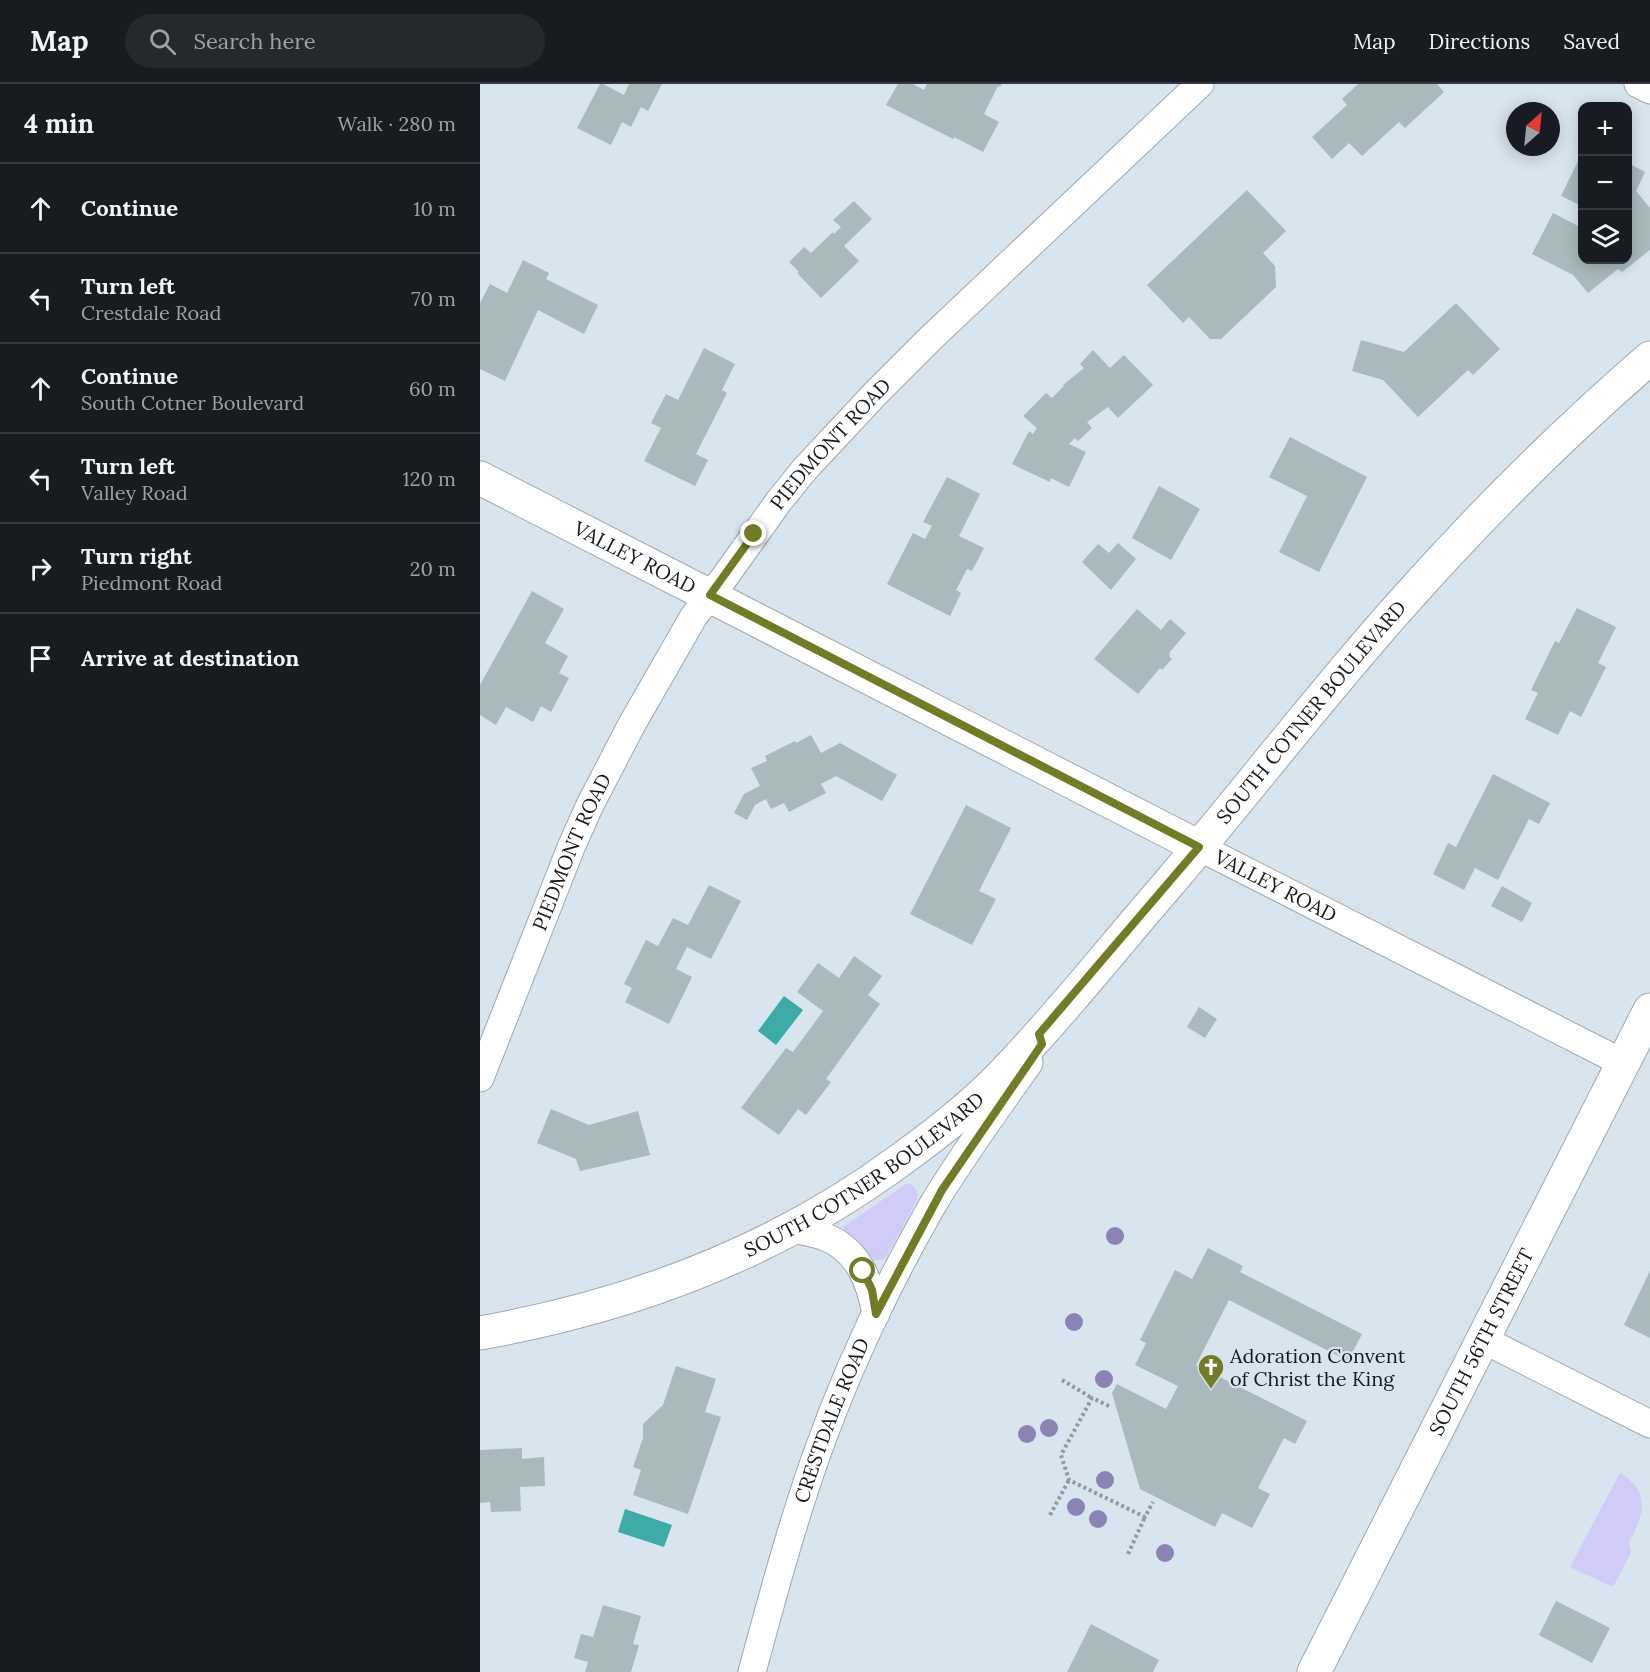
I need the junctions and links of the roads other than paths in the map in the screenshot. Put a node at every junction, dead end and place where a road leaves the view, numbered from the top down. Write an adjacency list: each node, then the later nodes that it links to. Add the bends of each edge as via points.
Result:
1 (1200, 84): 6 (street, PIEDMONT ROAD, via 867,403 785,493)
2 (1638, 84): 3 (street)
3 (1650, 90)
4 (1650, 358): 7 (main road, SOUTH COTNER BOULEVARD, via 1491,507 1353,661)
5 (480, 478): 6 (main road, VALLEY ROAD)
6 (710, 595): 7 (main road, VALLEY ROAD); 11 (street, PIEDMONT ROAD, via 632,724 590,805)
7 (1199, 847): 9 (main road, SOUTH COTNER BOULEVARD); 10 (street, VALLEY ROAD)
8 (1650, 1010): 10 (main road, SOUTH 56TH STREET)
9 (1039, 1034): 12 (main road, SOUTH COTNER BOULEVARD, via 987,1090 920,1145 872,1181); 13 (street, CRESTDALE ROAD, via 1042,1044 942,1190)
10 (1623, 1063): 15 (main road, SOUTH 56TH STREET)
11 (480, 1078)
12 (791, 1228): 13 (street, via 824,1236 851,1255 872,1290); 14 (main road, SOUTH COTNER BOULEVARD, via 723,1262 639,1294 553,1319)
13 (876, 1314): 17 (street, CRESTDALE ROAD, via 814,1462)
14 (480, 1333)
15 (1482, 1339): 16 (street); 18 (main road, SOUTH 56TH STREET)
16 (1650, 1424)
17 (752, 1672)
18 (1314, 1672)

